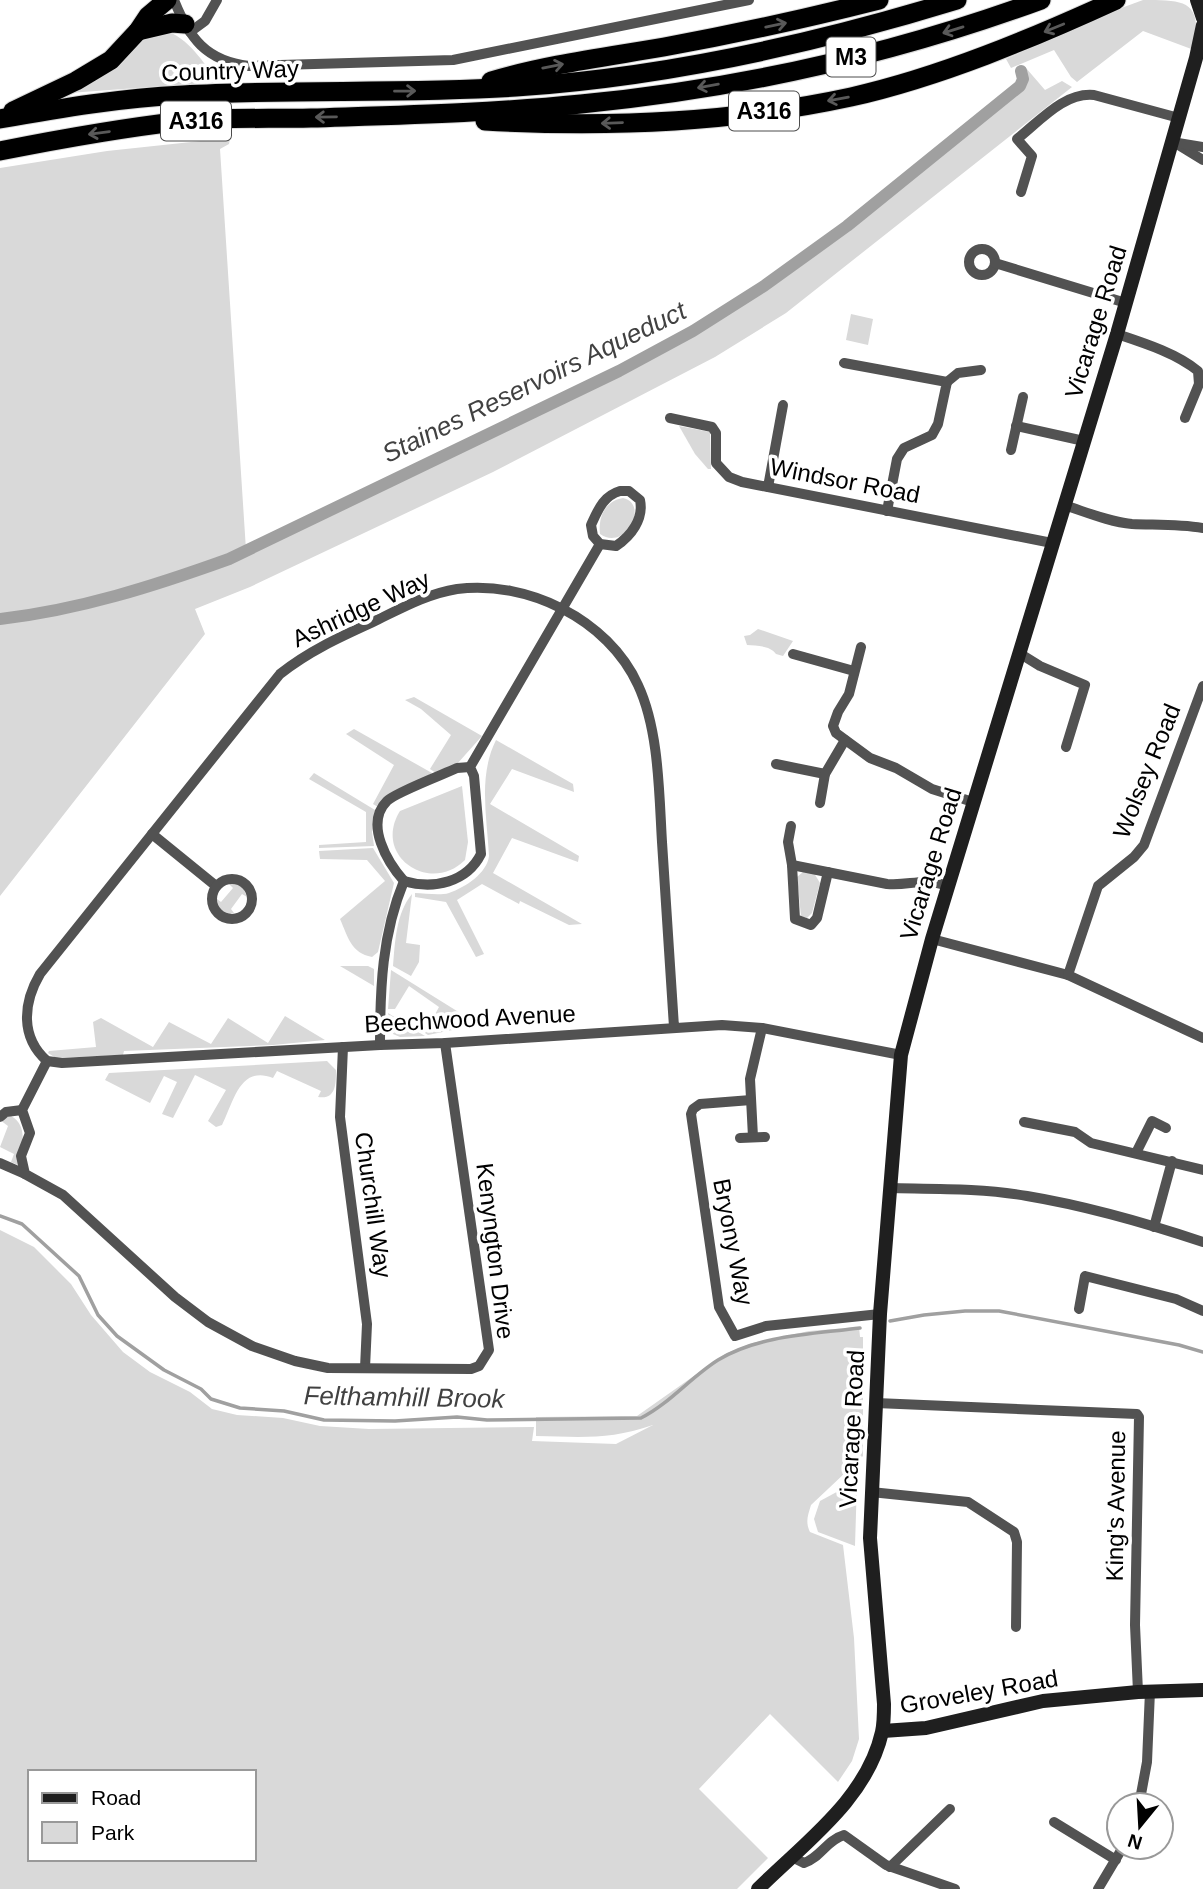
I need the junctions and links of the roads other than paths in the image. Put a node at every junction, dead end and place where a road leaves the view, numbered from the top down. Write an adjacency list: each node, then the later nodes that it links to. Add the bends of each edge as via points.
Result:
1 (167, 0): 12 (highway)
2 (174, 0): 11 (street)
3 (217, 0): 11 (street, via 205,21)
4 (749, 0): 11 (street, via 453,60 240,65 207,52)
5 (879, 0): 15 (highway, A316, one-way to 5, via 519,72 738,33)
6 (957, 0): 14 (highway, M3, via 881,23)
7 (1041, 0): 16 (highway, M3, one-way to 16, via 890,49)
8 (1116, 0): 17 (highway, A316, one-way to 17, via 991,53 917,78 853,96 769,111 596,124)
9 (1197, 0): 10 (street)
10 (1203, 18)
11 (187, 28): 12 (highway, via 172,23)
12 (138, 31): 19 (highway, via 111,60)
13 (1202, 33): 18 (street, Vicarage Road)
14 (681, 67): 15 (highway, A316, via 596,80)
15 (463, 90): 19 (highway, Country Way / A316, one-way to 15, via 93,102 183,95)
16 (657, 95): 17 (highway, A316)
17 (394, 116): 22 (highway, Country Way / A316, one-way to 22, via 185,121)
18 (1179, 118): 20 (street, Vicarage Road); 24 (street, via 1094,95 1070,97 1017,139 1032,156)
19 (0, 119)
20 (1172, 141): 21 (street); 23 (street); 26 (street, Vicarage Road)
21 (1203, 147)
22 (0, 151)
23 (1203, 160)
24 (1021, 192)
25 (995, 263): 26 (street)
26 (1126, 303): 27 (street, Vicarage Road)
27 (1117, 334): 34 (street, via 1151,345 1198,372 1199,384); 36 (street, Vicarage Road)
28 (844, 363): 30 (street)
29 (981, 370): 30 (street, via 958,373)
30 (947, 382): 40 (street, via 932,435 904,448 897,459)
31 (1023, 397): 35 (street)
32 (783, 405): 38 (street)
33 (670, 418): 38 (street, Windsor Road, via 712,427 716,463 729,477)
34 (1185, 418)
35 (1016, 426): 36 (street); 37 (street)
36 (1084, 441): 39 (street, Vicarage Road)
37 (1011, 450)
38 (768, 487): 40 (street, Windsor Road)
39 (1064, 505): 41 (street, via 1131,524); 42 (street, Vicarage Road)
40 (887, 511): 42 (street, Windsor Road)
41 (1203, 528)
42 (1052, 542): 46 (street, Vicarage Road)
43 (600, 544): 43 (street, via 616,547 633,530 642,508 629,491 612,493 599,506 591,525); 44 (street)
44 (564, 609): 53 (street); 58 (street, Ashridge Way, via 487,587 456,589 424,597 304,655 281,674); 66 (street, Ashridge Way, via 588,623 617,652 638,685 651,729)
45 (860, 646): 48 (street)
46 (1019, 653): 51 (street, via 1085,685); 55 (street, Vicarage Road)
47 (793, 654): 48 (street)
48 (855, 671): 50 (street, via 833,726)
49 (1203, 686): 65 (street, Wolsey Road, via 1144,845 1098,886)
50 (845, 740): 54 (street); 55 (street, via 932,789)
51 (1066, 747)
52 (776, 764): 54 (street)
53 (470, 767): 61 (street, via 481,853 476,865 452,882); 61 (street, via 457,768 387,800 378,830 384,851)
54 (825, 774): 56 (street)
55 (973, 802): 63 (street, Vicarage Road)
56 (820, 803)
57 (791, 826): 59 (street)
58 (152, 834): 62 (street); 73 (street, Ashridge Way, via 30,990 30,1042)
59 (792, 865): 60 (street); 60 (street, via 795,919 811,925 817,918)
60 (828, 872): 63 (street, via 896,885 931,881)
61 (404, 881): 70 (street, via 386,936)
62 (216, 886)
63 (948, 886): 64 (street, Vicarage Road)
64 (932, 939): 65 (street); 72 (street, Vicarage Road)
65 (1068, 975): 68 (street)
66 (674, 1027): 67 (street, Beechwood Avenue); 69 (street, Beechwood Avenue)
67 (762, 1028): 72 (street, Beechwood Avenue); 74 (street, via 750,1079)
68 (1203, 1038)
69 (445, 1043): 70 (street, Beechwood Avenue); 93 (street, Kenyngton Drive, via 489,1350 479,1366 471,1369)
70 (380, 1045): 71 (street, Beechwood Avenue)
71 (343, 1047): 73 (street, Beechwood Avenue, via 62,1063); 93 (street, Churchill Way, via 340,1117 367,1324)
72 (901, 1055): 87 (street, Vicarage Road)
73 (44, 1059): 75 (street)
74 (751, 1100): 79 (street); 92 (street, Bryony Way, via 700,1104 691,1114 719,1307 735,1336 766,1326)
75 (22, 1110): 76 (street); 86 (street, via 30,1133 21,1156)
76 (0, 1116)
77 (1024, 1122): 82 (street, via 1075,1132 1091,1143)
78 (1166, 1128): 82 (street, via 1152,1121)
79 (753, 1137): 80 (street); 81 (street)
80 (765, 1137)
81 (740, 1138)
82 (1136, 1153): 83 (street)
83 (1172, 1161): 85 (street); 88 (street)
84 (0, 1163): 86 (street, Kenyngton Drive)
85 (1203, 1170)
86 (25, 1174): 93 (street, Kenyngton Drive, via 63,1195 208,1322 295,1361 328,1368)
87 (889, 1188): 88 (street, via 1025,1195); 92 (street, Vicarage Road)
88 (1154, 1227): 89 (street)
89 (1203, 1242)
90 (1079, 1309): 91 (street, via 1085,1276 1176,1299)
91 (1203, 1311)
92 (880, 1314): 94 (street, Vicarage Road)
93 (365, 1368)
94 (876, 1403): 95 (street, Vicarage Road); 98 (street, King's Avenue, via 1139,1417 1135,1625)
95 (871, 1492): 96 (street, via 968,1502 1014,1532); 99 (street, Vicarage Road)
96 (1016, 1627)
97 (1203, 1690): 98 (street, Groveley Road)
98 (1144, 1692): 99 (street, Groveley Road, via 1043,1701 926,1728); 100 (street, via 1147,1762)
99 (883, 1731): 104 (street, Groveley Road, via 873,1759 845,1803)
100 (1142, 1791)
101 (950, 1809): 106 (street)
102 (1054, 1822): 103 (street)
103 (1105, 1853)
104 (792, 1857): 106 (street, via 804,1863 812,1860 834,1838 844,1835); 107 (street, Groveley Road)
105 (1115, 1861): 109 (street)
106 (890, 1867): 108 (street)
107 (765, 1887)
108 (955, 1889)
109 (1098, 1889)

